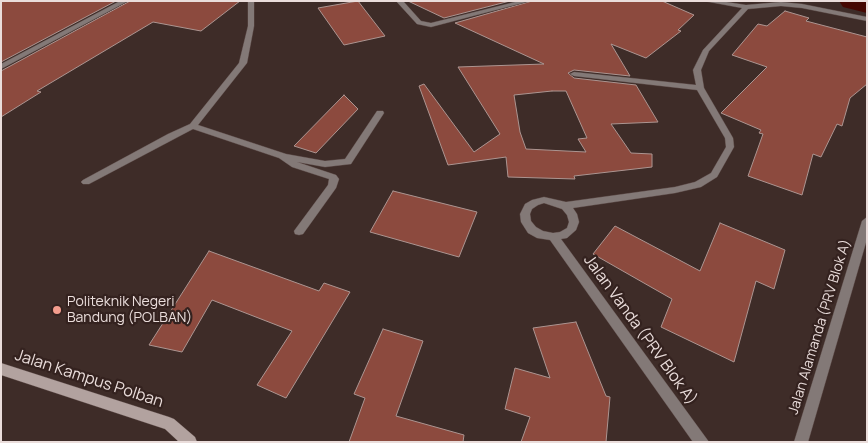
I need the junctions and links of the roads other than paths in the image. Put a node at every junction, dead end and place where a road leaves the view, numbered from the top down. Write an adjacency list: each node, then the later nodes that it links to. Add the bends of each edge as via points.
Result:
1 (125, 1): 8 (street)
2 (251, 1): 12 (street, via 251,26 243,62)
3 (399, 1): 4 (street, via 425,25)
4 (527, 1)
5 (707, 1): 6 (street)
6 (746, 7): 7 (street, via 802,6); 10 (street, via 706,50 697,70)
7 (867, 19)
8 (1, 67)
9 (574, 74): 10 (street)
10 (700, 88): 15 (street, via 729,138 730,147 714,175 698,185 675,190)
11 (380, 113): 13 (street, via 348,162 325,164)
12 (193, 126): 13 (street); 14 (street)
13 (282, 156): 17 (street, via 296,165 334,179 333,186)
14 (86, 182)
15 (565, 206): 18 (street, via 572,214 571,230); 18 (street, via 544,200 528,207 525,214 532,230)
16 (867, 221): 22 (street, Jalan Alamanda (PRV Blok A))
17 (299, 231)
18 (552, 237): 21 (street, Jalan Vanda (PRV Blok A))
19 (1, 369): 20 (street, Jalan Kampus Polban, via 169,424)
20 (190, 442)
21 (702, 442)
22 (801, 442)

